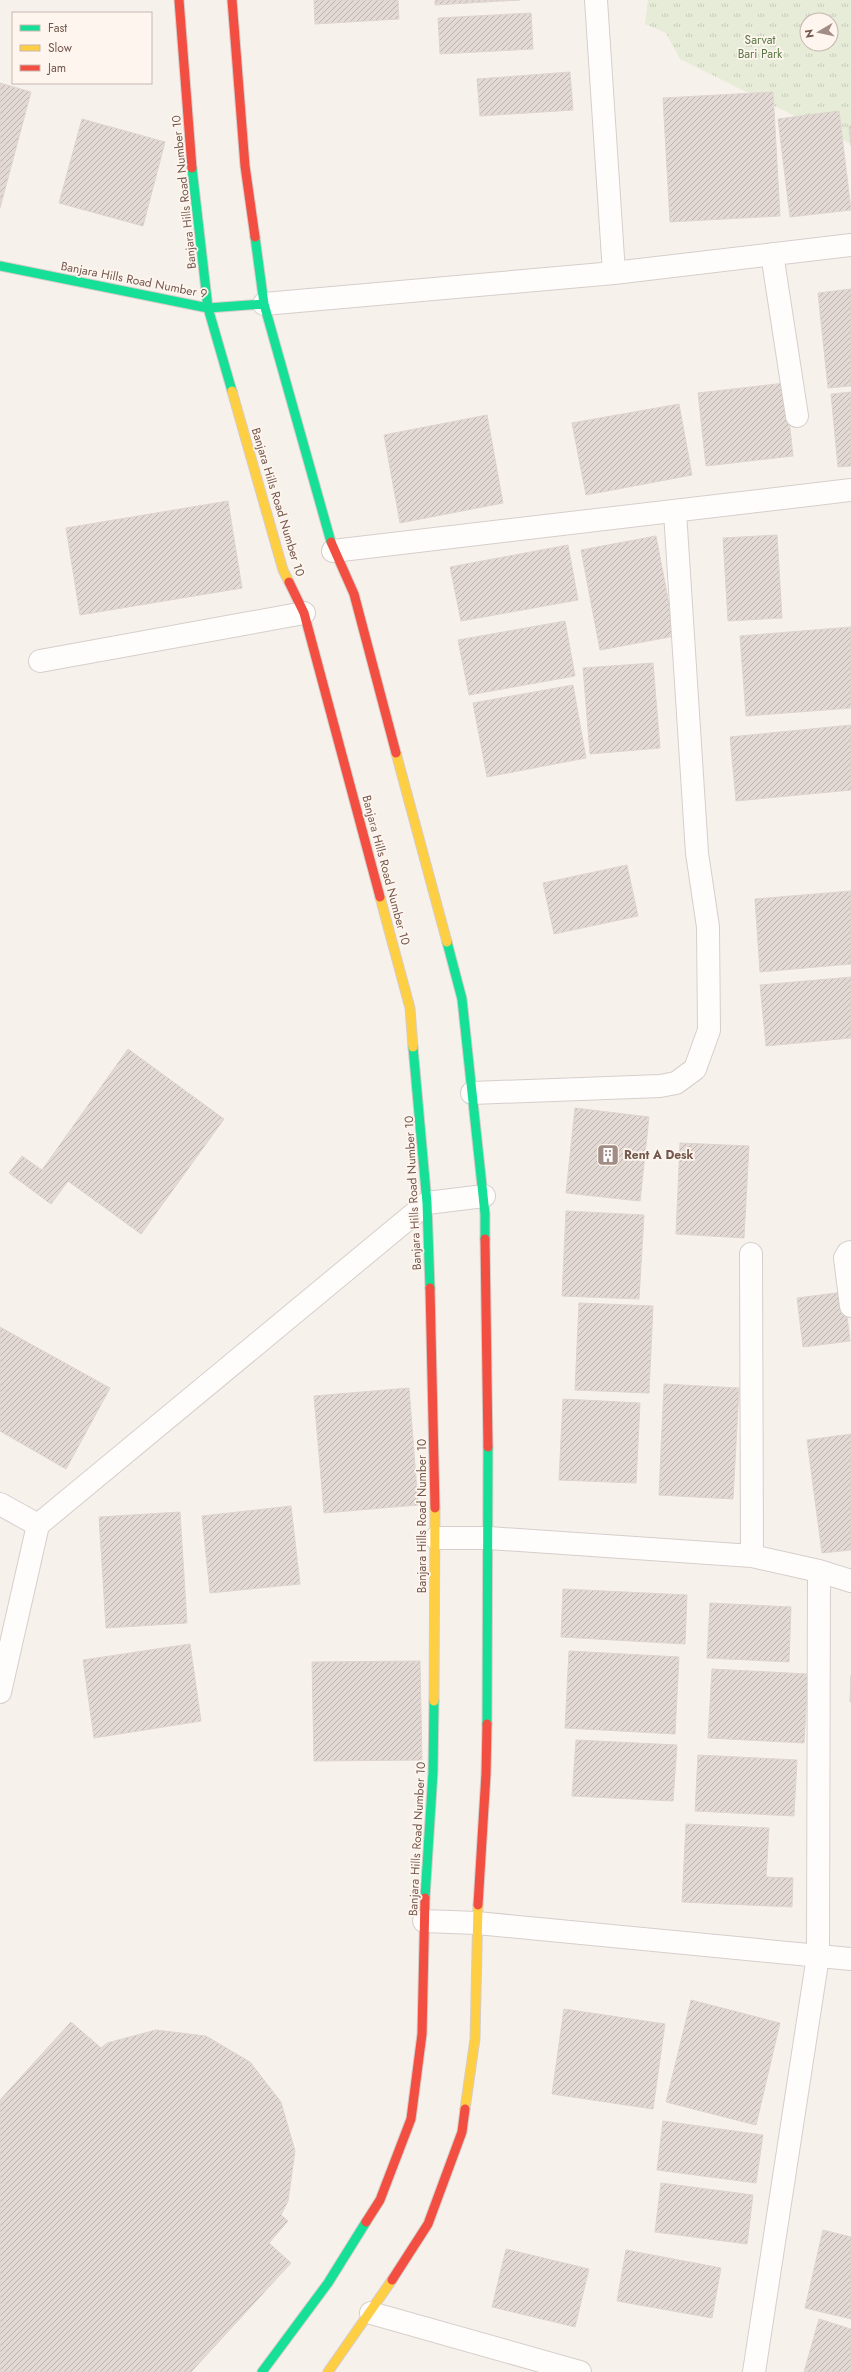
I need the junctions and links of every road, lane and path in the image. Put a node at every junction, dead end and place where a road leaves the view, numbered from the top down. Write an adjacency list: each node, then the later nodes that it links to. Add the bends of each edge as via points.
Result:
1 (179, 0): 9 (main road, Banjara Hills Road Number 10, via 192,171)
2 (232, 0): 8 (main road, via 245,166)
3 (596, 0): 7 (street)
4 (851, 245): 5 (street)
5 (772, 254): 7 (street); 10 (street)
6 (0, 266): 9 (main road, Banjara Hills Road Number 9)
7 (614, 273): 8 (street)
8 (264, 304): 9 (main road, Banjara Hills Road Number 9); 13 (main road)
9 (208, 308): 14 (main road, Banjara Hills Road Number 10, via 283,570)
10 (797, 416)
11 (851, 490): 12 (street)
12 (675, 512): 13 (street); 16 (street, via 696,853 708,927 709,1030 695,1069 676,1083 660,1086)
13 (333, 552): 16 (main road, via 354,594 462,999)
14 (304, 613): 15 (street); 18 (main road, Banjara Hills Road Number 10, via 410,1008)
15 (40, 661)
16 (472, 1093): 17 (main road)
17 (484, 1196): 18 (street); 25 (main road)
18 (427, 1203): 23 (street); 24 (main road, Banjara Hills Road Number 10)
19 (851, 1252): 21 (street, via 845,1258 845,1265)
20 (751, 1254): 26 (street)
21 (851, 1306)
22 (0, 1504): 23 (street)
23 (38, 1525): 29 (street)
24 (436, 1538): 25 (street); 30 (main road, Banjara Hills Road Number 10, via 433,1772)
25 (489, 1538): 26 (street); 31 (main road, via 486,1774)
26 (752, 1556): 27 (street)
27 (819, 1571): 28 (street); 32 (street)
28 (851, 1581)
29 (0, 1692)
30 (424, 1921): 31 (street); 35 (main road, Banjara Hills Road Number 10, via 422,2034 410,2119 380,2200 328,2283)
31 (477, 1923): 32 (street); 34 (main road, via 475,2039 462,2132 428,2224)
32 (818, 1956): 33 (street); 38 (street)
33 (851, 1959)
34 (371, 2313): 36 (main road); 37 (street)
35 (262, 2372)
36 (328, 2372)
37 (580, 2372)
38 (754, 2372)

